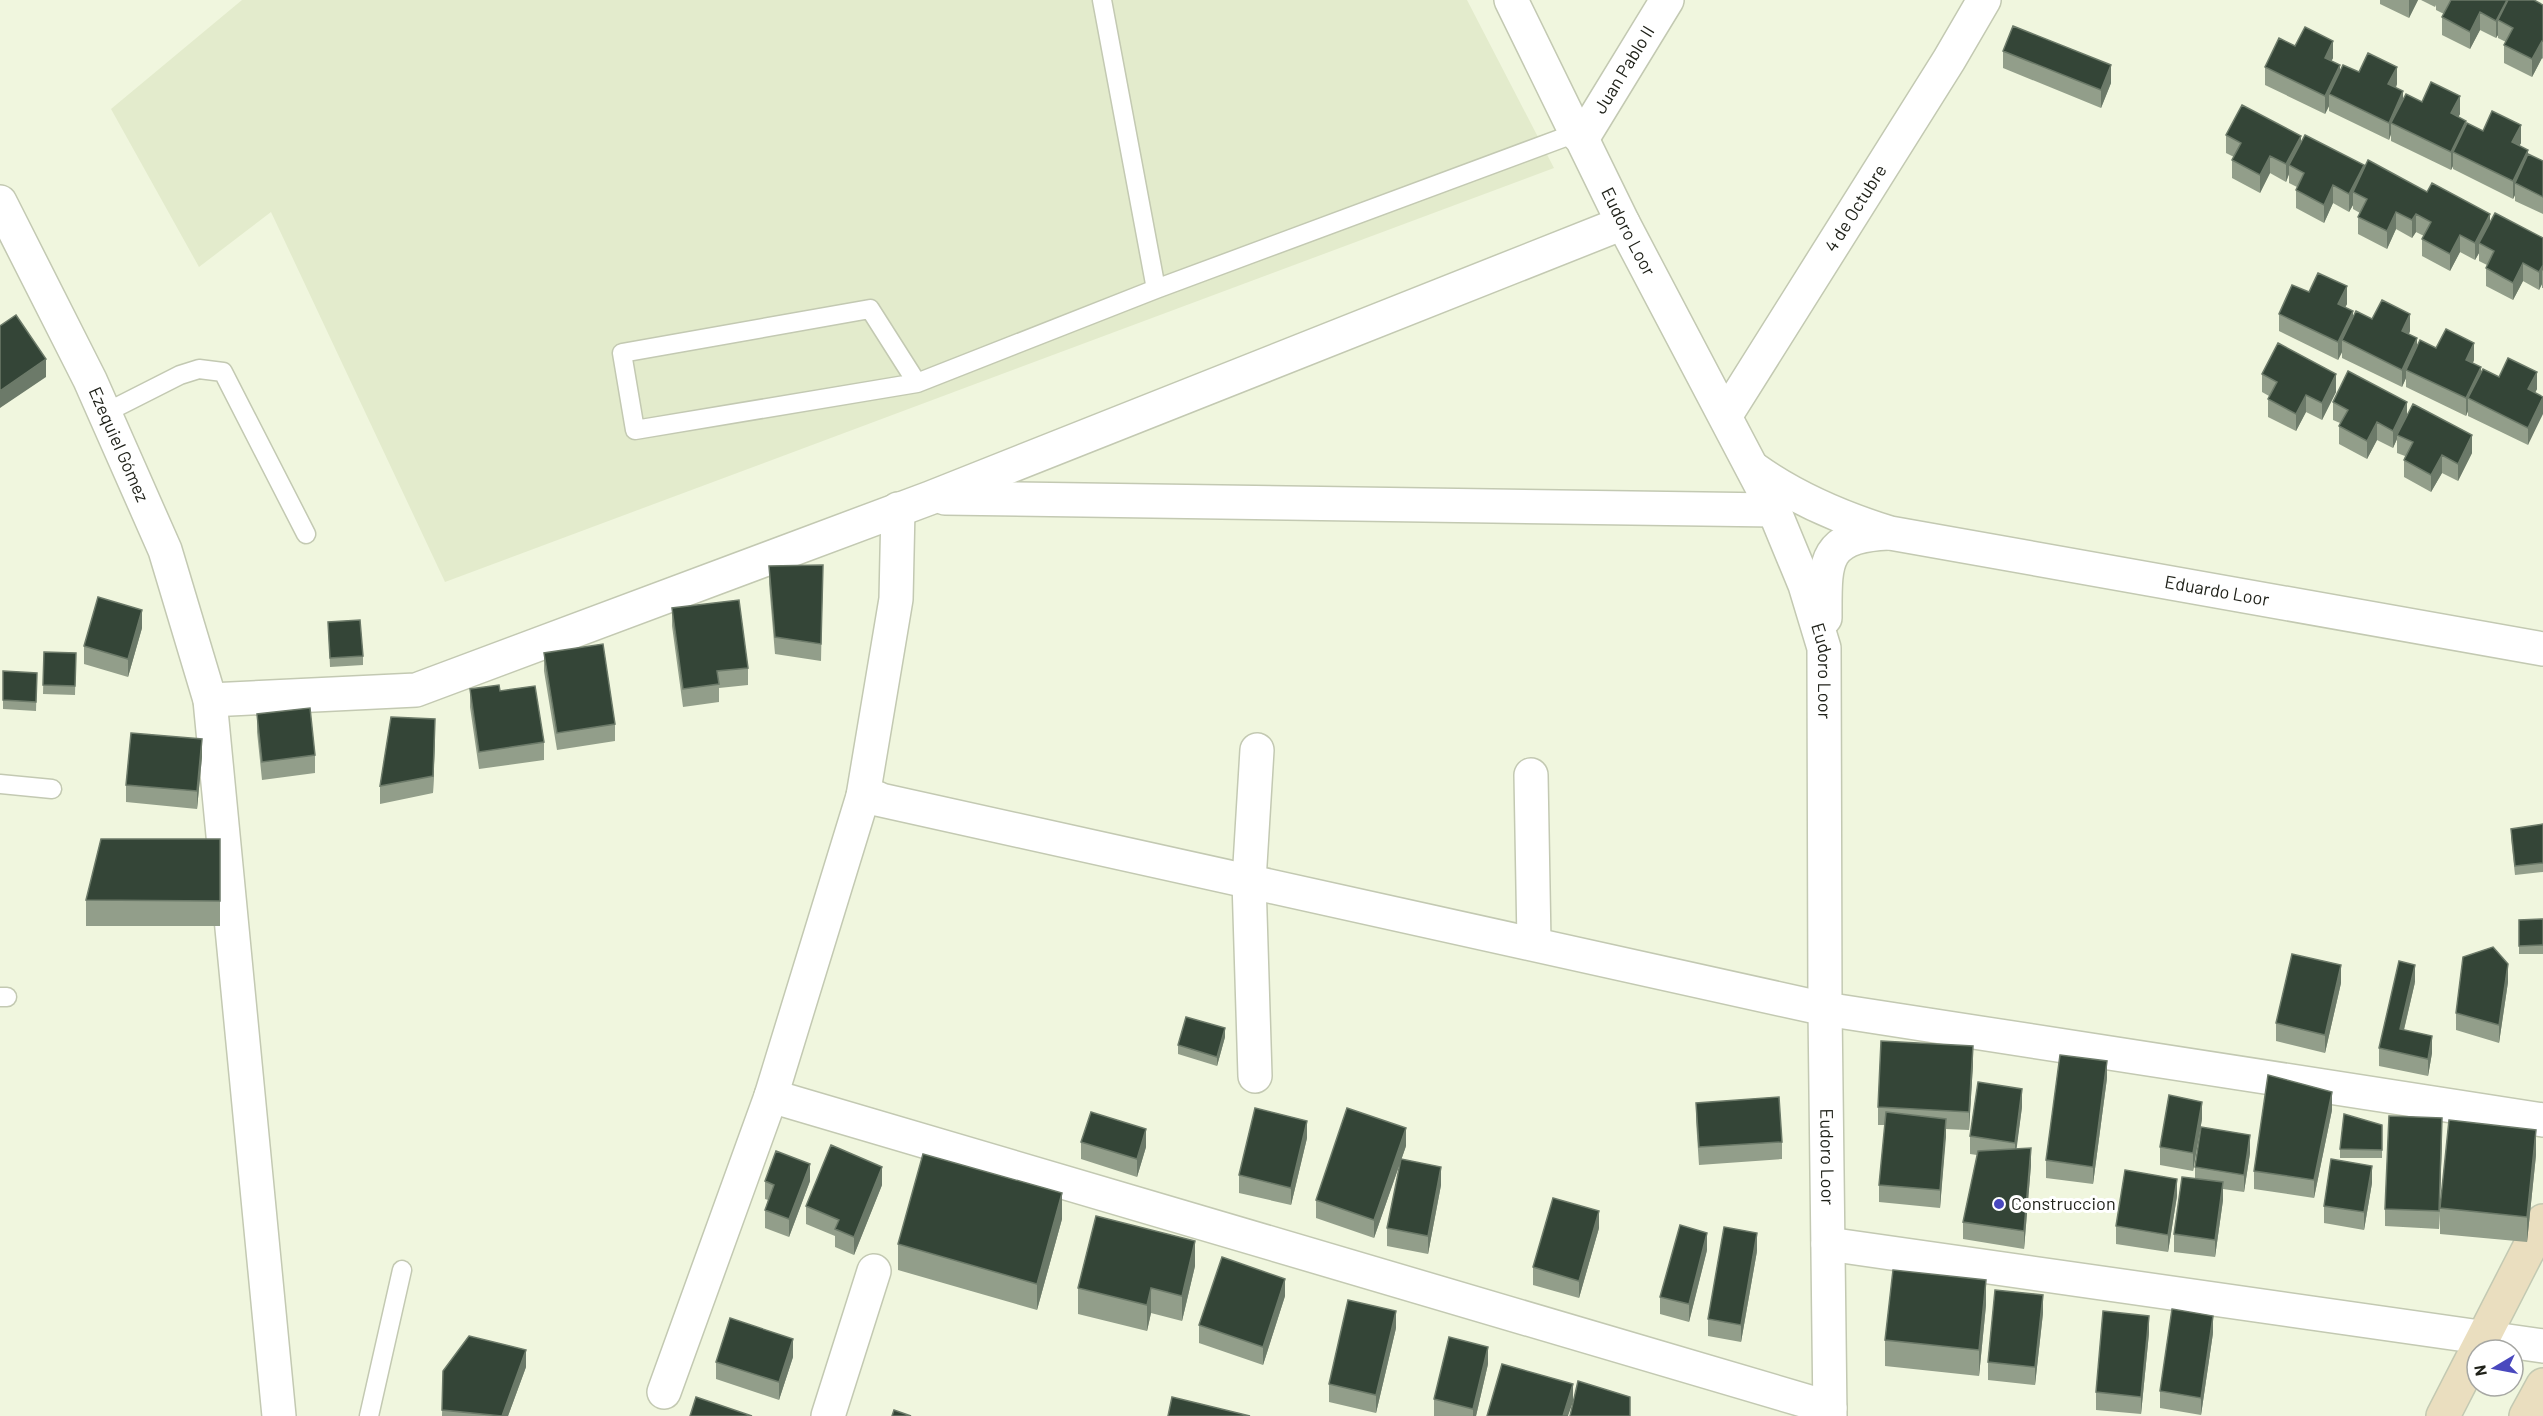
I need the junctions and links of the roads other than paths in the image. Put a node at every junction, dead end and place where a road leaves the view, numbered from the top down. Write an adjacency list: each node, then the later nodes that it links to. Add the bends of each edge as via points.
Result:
1 (1102, 0): 8 (lane)
2 (1511, 0): 5 (street, Eudoro Loor)
3 (1667, 0): 5 (street, Juan Pablo II)
4 (1984, 0): 11 (street, 4 de Octubre)
5 (1579, 136): 7 (street, Eudoro Loor); 8 (lane)
6 (0, 202): 10 (street, Ezequiel Gómez)
7 (1623, 223): 11 (street, Eudoro Loor); 13 (street)
8 (1156, 289): 9 (lane)
9 (917, 382): 9 (lane, via 870,309 622,353 635,430)
10 (105, 413): 17 (lane, via 180,375 199,369 223,372); 20 (street, Ezequiel Gómez, via 165,550)
11 (1726, 415): 12 (street, Eudoro Loor)
12 (1752, 468): 15 (street, Eudoro Loor); 16 (street, Eduardo Loor, via 1815,505)
13 (930, 498): 14 (street); 15 (street)
14 (898, 509): 20 (street, via 416,690); 25 (street, via 896,599)
15 (1774, 510): 18 (street, Eudoro Loor, via 1805,585)
16 (1890, 533): 18 (street, Eduardo Loor, via 1850,538 1835,549 1826,567); 19 (street, Eduardo Loor)
17 (306, 534)
18 (1824, 648): 28 (street, Eudoro Loor)
19 (2543, 649)
20 (210, 700): 43 (street, Ezequiel Gómez)
21 (1257, 750): 26 (street)
22 (1531, 775): 27 (street)
23 (0, 784): 24 (lane)
24 (52, 789)
25 (870, 797): 26 (street); 30 (street)
26 (1249, 881): 27 (street); 29 (street)
27 (1534, 943): 28 (street)
28 (1824, 1009): 31 (street); 33 (street, Eudoro Loor)
29 (1255, 1076)
30 (771, 1096): 41 (street); 42 (street)
31 (2543, 1120)
32 (2543, 1221): 36 (main road)
33 (1828, 1244): 36 (street); 42 (street, Eudoro Loor)
34 (402, 1270): 44 (lane)
35 (874, 1270): 45 (street)
36 (2482, 1338)
37 (2525, 1344): 38 (street)
38 (2543, 1346)
39 (2465, 1372): 46 (main road)
40 (2543, 1385): 47 (main road)
41 (664, 1392)
42 (1830, 1412)
43 (279, 1416)
44 (369, 1416)
45 (828, 1416)
46 (2443, 1416)
47 (2526, 1416)

